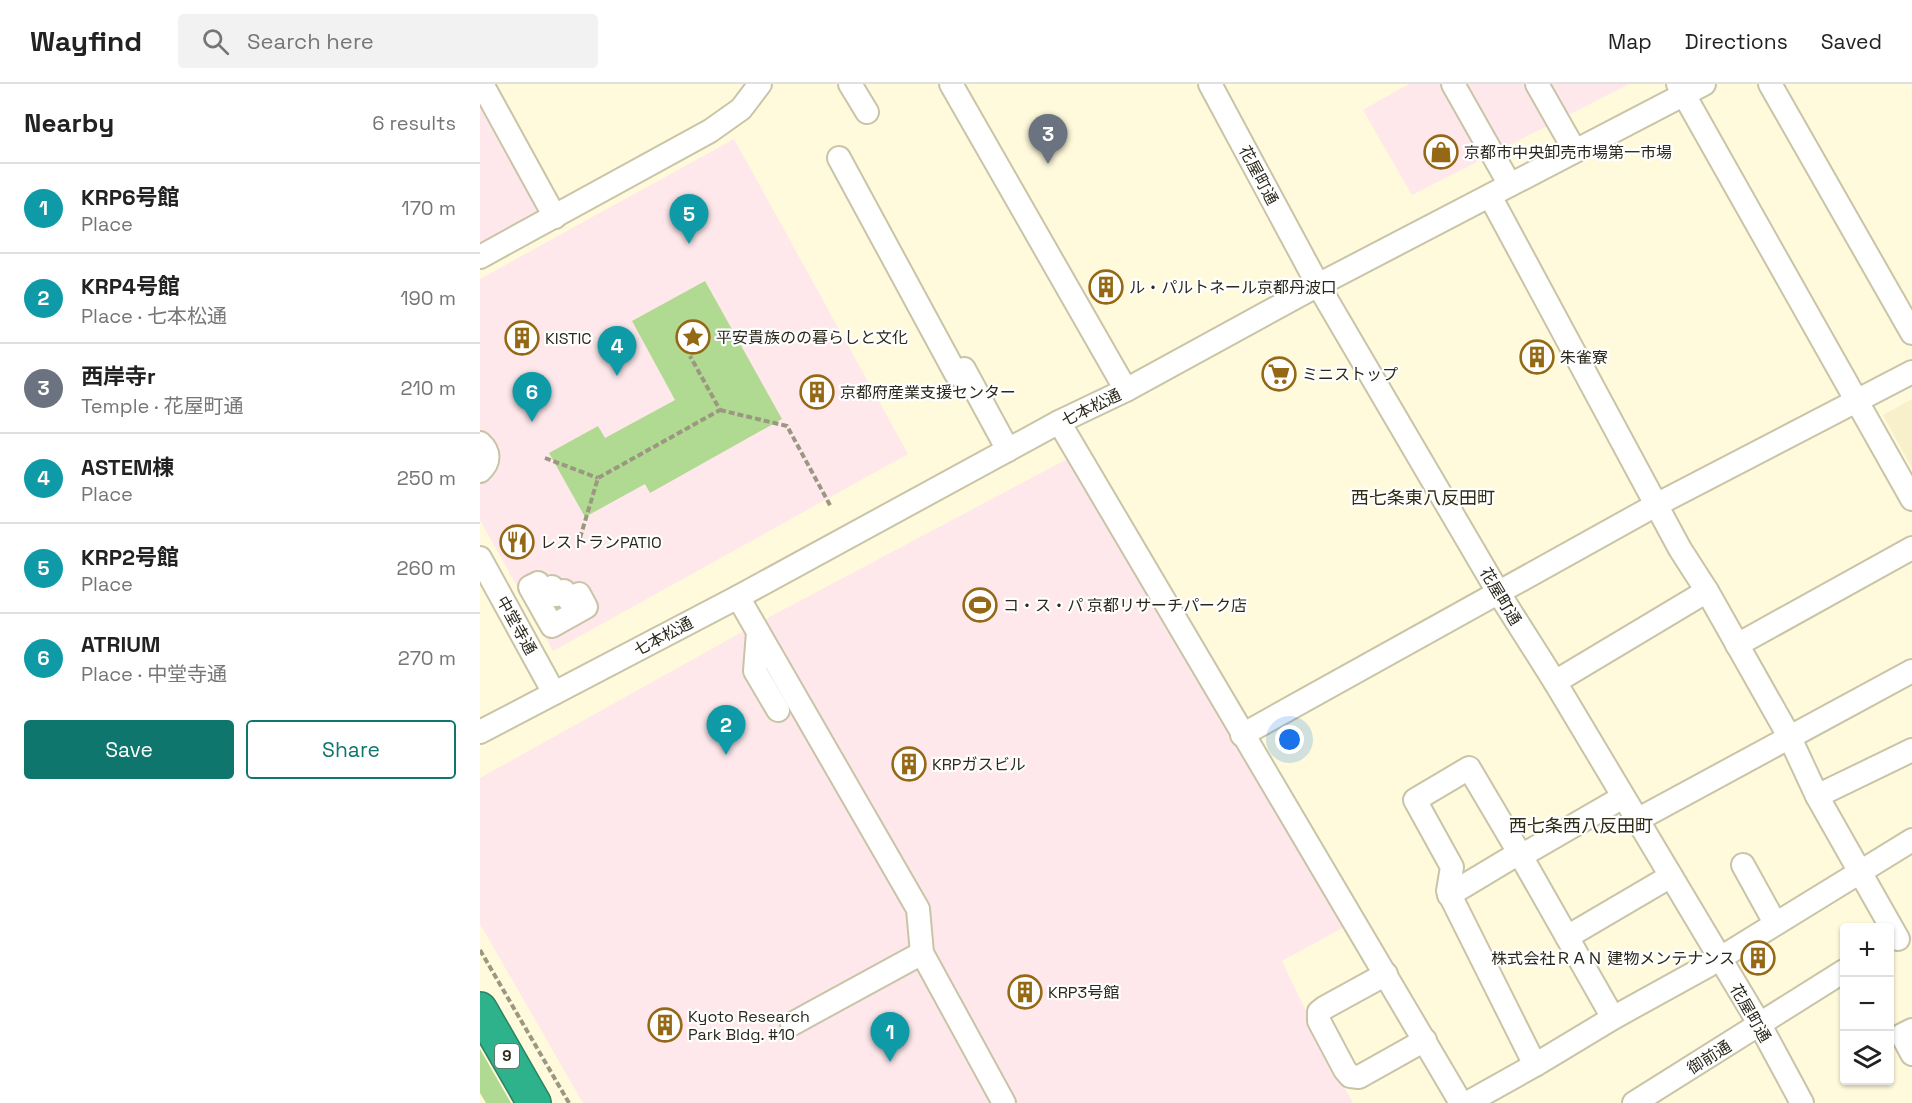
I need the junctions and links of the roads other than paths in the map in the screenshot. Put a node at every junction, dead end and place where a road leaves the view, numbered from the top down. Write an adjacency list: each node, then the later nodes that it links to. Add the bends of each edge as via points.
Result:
1 (482, 84): 15 (street)
2 (760, 84): 15 (street, via 741,109 710,131)
3 (850, 84): 10 (street)
4 (951, 84): 20 (street)
5 (1210, 84): 17 (street, 花屋町通)
6 (1453, 84): 13 (street)
7 (1537, 84): 11 (street)
8 (1770, 84): 18 (street)
9 (1689, 88): 11 (street, 七本松通); 21 (street)
10 (867, 112)
11 (1575, 151): 13 (street, 七本松通)
12 (839, 158): 24 (street, via 956,374 964,369)
13 (1510, 185): 14 (street, 七本松通)
14 (1490, 196): 17 (street, 七本松通); 27 (street)
15 (555, 217): 16 (street)
16 (480, 257)
17 (1318, 285): 20 (street, 七本松通); 31 (street, 花屋町通)
18 (1912, 333)
19 (1912, 372): 21 (street)
20 (1126, 390): 22 (street, 七本松通)
21 (1858, 401): 26 (street); 27 (street)
22 (1059, 422): 24 (street, 七本松通); 40 (street)
23 (480, 443): 25 (street, via 488,458)
24 (1008, 450): 32 (street, 七本松通)
25 (480, 471)
26 (1912, 499)
27 (1656, 506): 30 (street); 31 (street)
28 (1912, 548): 34 (street)
29 (480, 558): 37 (street, 中堂寺通)
30 (1707, 591): 34 (street); 36 (street)
31 (1498, 592): 36 (street, 花屋町通); 40 (street)
32 (738, 597): 33 (street); 37 (street, 七本松通)
33 (758, 632): 38 (street, via 755,671); 55 (street, via 918,909)
34 (1737, 645): 41 (street)
35 (1912, 672): 41 (street)
36 (1555, 682): 44 (street, 花屋町通)
37 (554, 693): 39 (street, 七本松通)
38 (778, 710)
39 (480, 732)
40 (1242, 735): 58 (street)
41 (1790, 738): 43 (street); 45 (street)
42 (1912, 750): 43 (street)
43 (1817, 796): 49 (street)
44 (1623, 797): 45 (street, 花屋町通); 47 (street)
45 (1636, 820): 50 (street, 花屋町通)
46 (1912, 840): 49 (street)
47 (1520, 855): 51 (street); 51 (street, via 1469,768 1415,800 1452,867); 53 (street)
48 (1743, 866): 52 (street)
49 (1859, 871): 52 (street); 54 (street)
50 (1671, 876): 53 (street); 56 (street, 花屋町通)
51 (1449, 895): 66 (street)
52 (1775, 923): 56 (street)
53 (1567, 937): 60 (street)
54 (1900, 938)
55 (922, 953): 61 (street); 69 (street)
56 (1718, 957): 60 (street); 62 (street, 花屋町通)
57 (1840, 974): 62 (street, 御前通)
58 (1386, 975): 64 (street); 64 (street, via 1319,1012 1319,1020 1345,1070 1350,1076 1359,1077)
59 (480, 1009): 68 (highway, 9)
60 (1613, 1018): 66 (street)
61 (792, 1024)
62 (1760, 1025): 72 (street, 御前通); 73 (street, 花屋町通)
63 (1912, 1030): 65 (street, via 1902,1035)
64 (1425, 1040): 70 (street)
65 (1912, 1054)
66 (1534, 1065): 67 (street)
67 (1496, 1096): 71 (street)
68 (534, 1103)
69 (1004, 1103)
70 (1461, 1103)
71 (1467, 1103)
72 (1635, 1103)
73 (1802, 1103)

